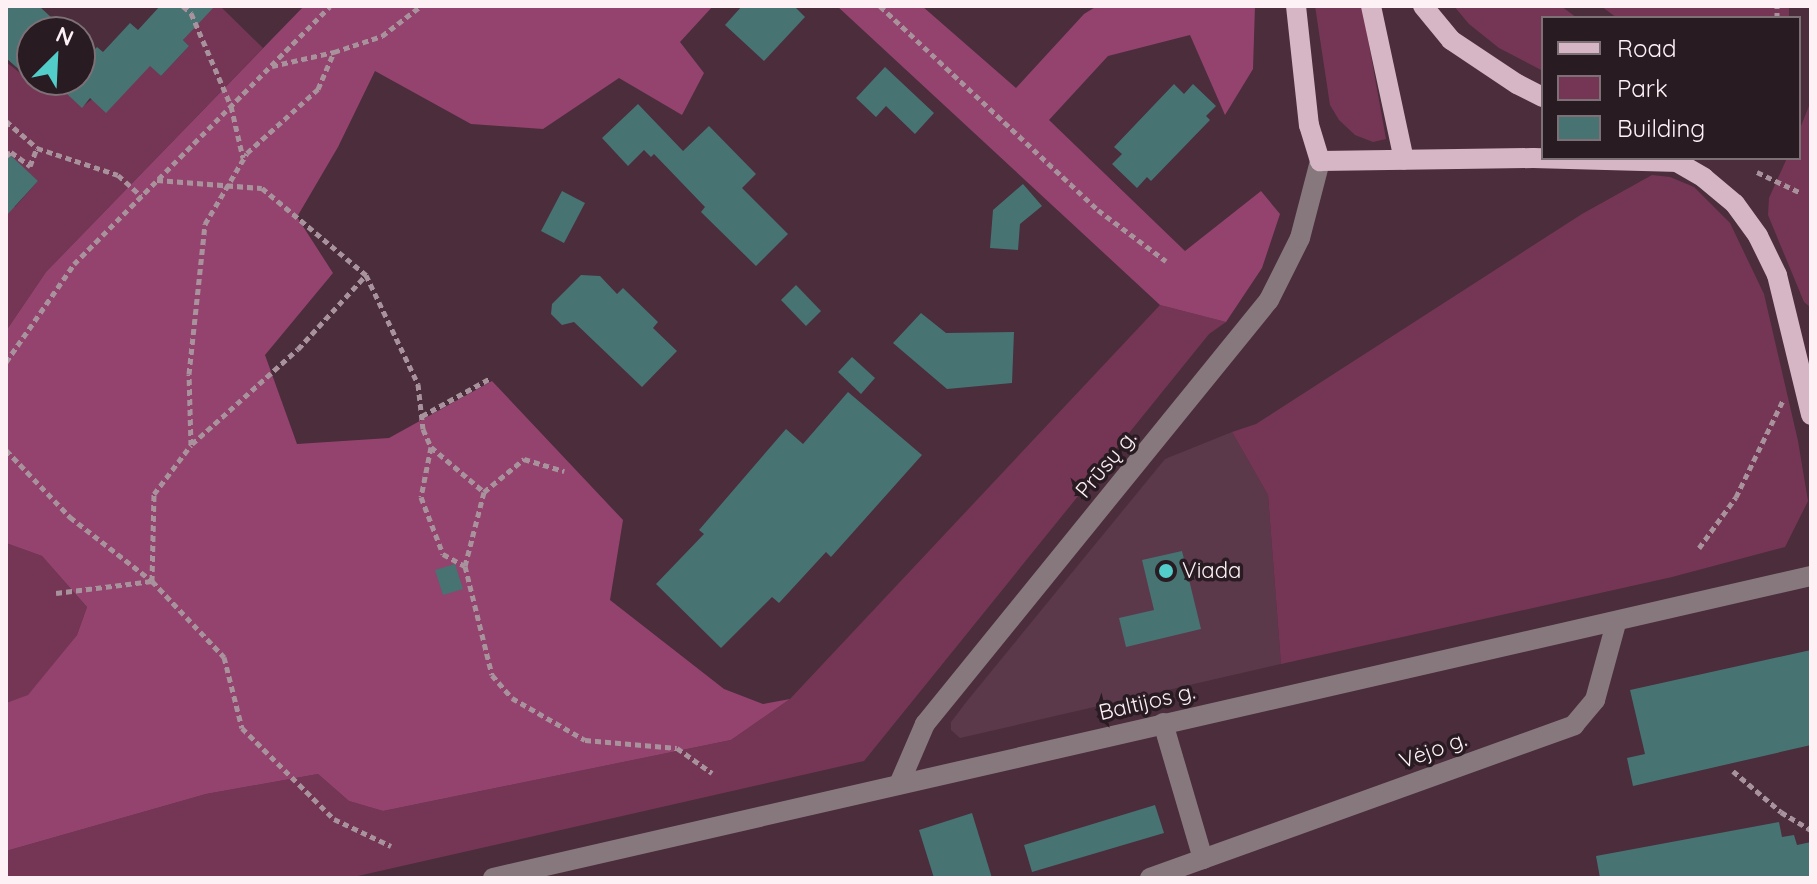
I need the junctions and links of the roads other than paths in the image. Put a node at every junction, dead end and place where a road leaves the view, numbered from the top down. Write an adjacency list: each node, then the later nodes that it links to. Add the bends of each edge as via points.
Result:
1 (1296, 6): 8 (main road, via 1309,125)
2 (1371, 6): 6 (main road)
3 (1423, 6): 4 (main road, via 1451,40)
4 (1541, 96)
5 (1541, 158): 6 (main road)
6 (1404, 160): 8 (main road)
7 (1675, 160): 9 (main road, via 1735,204 1758,236 1777,275)
8 (1320, 161): 13 (street, Prūsų g., via 1300,238 1269,300 925,724)
9 (1811, 415)
10 (1811, 576): 11 (street, Baltijos g.)
11 (1616, 623): 12 (street, Baltijos g.); 14 (street, Vėjo g., via 1595,700 1574,725)
12 (1163, 723): 13 (street, Baltijos g.); 14 (street)
13 (900, 782): 15 (street, Baltijos g.)
14 (1203, 859): 16 (street, Vėjo g.)
15 (493, 878)
16 (1150, 878)

